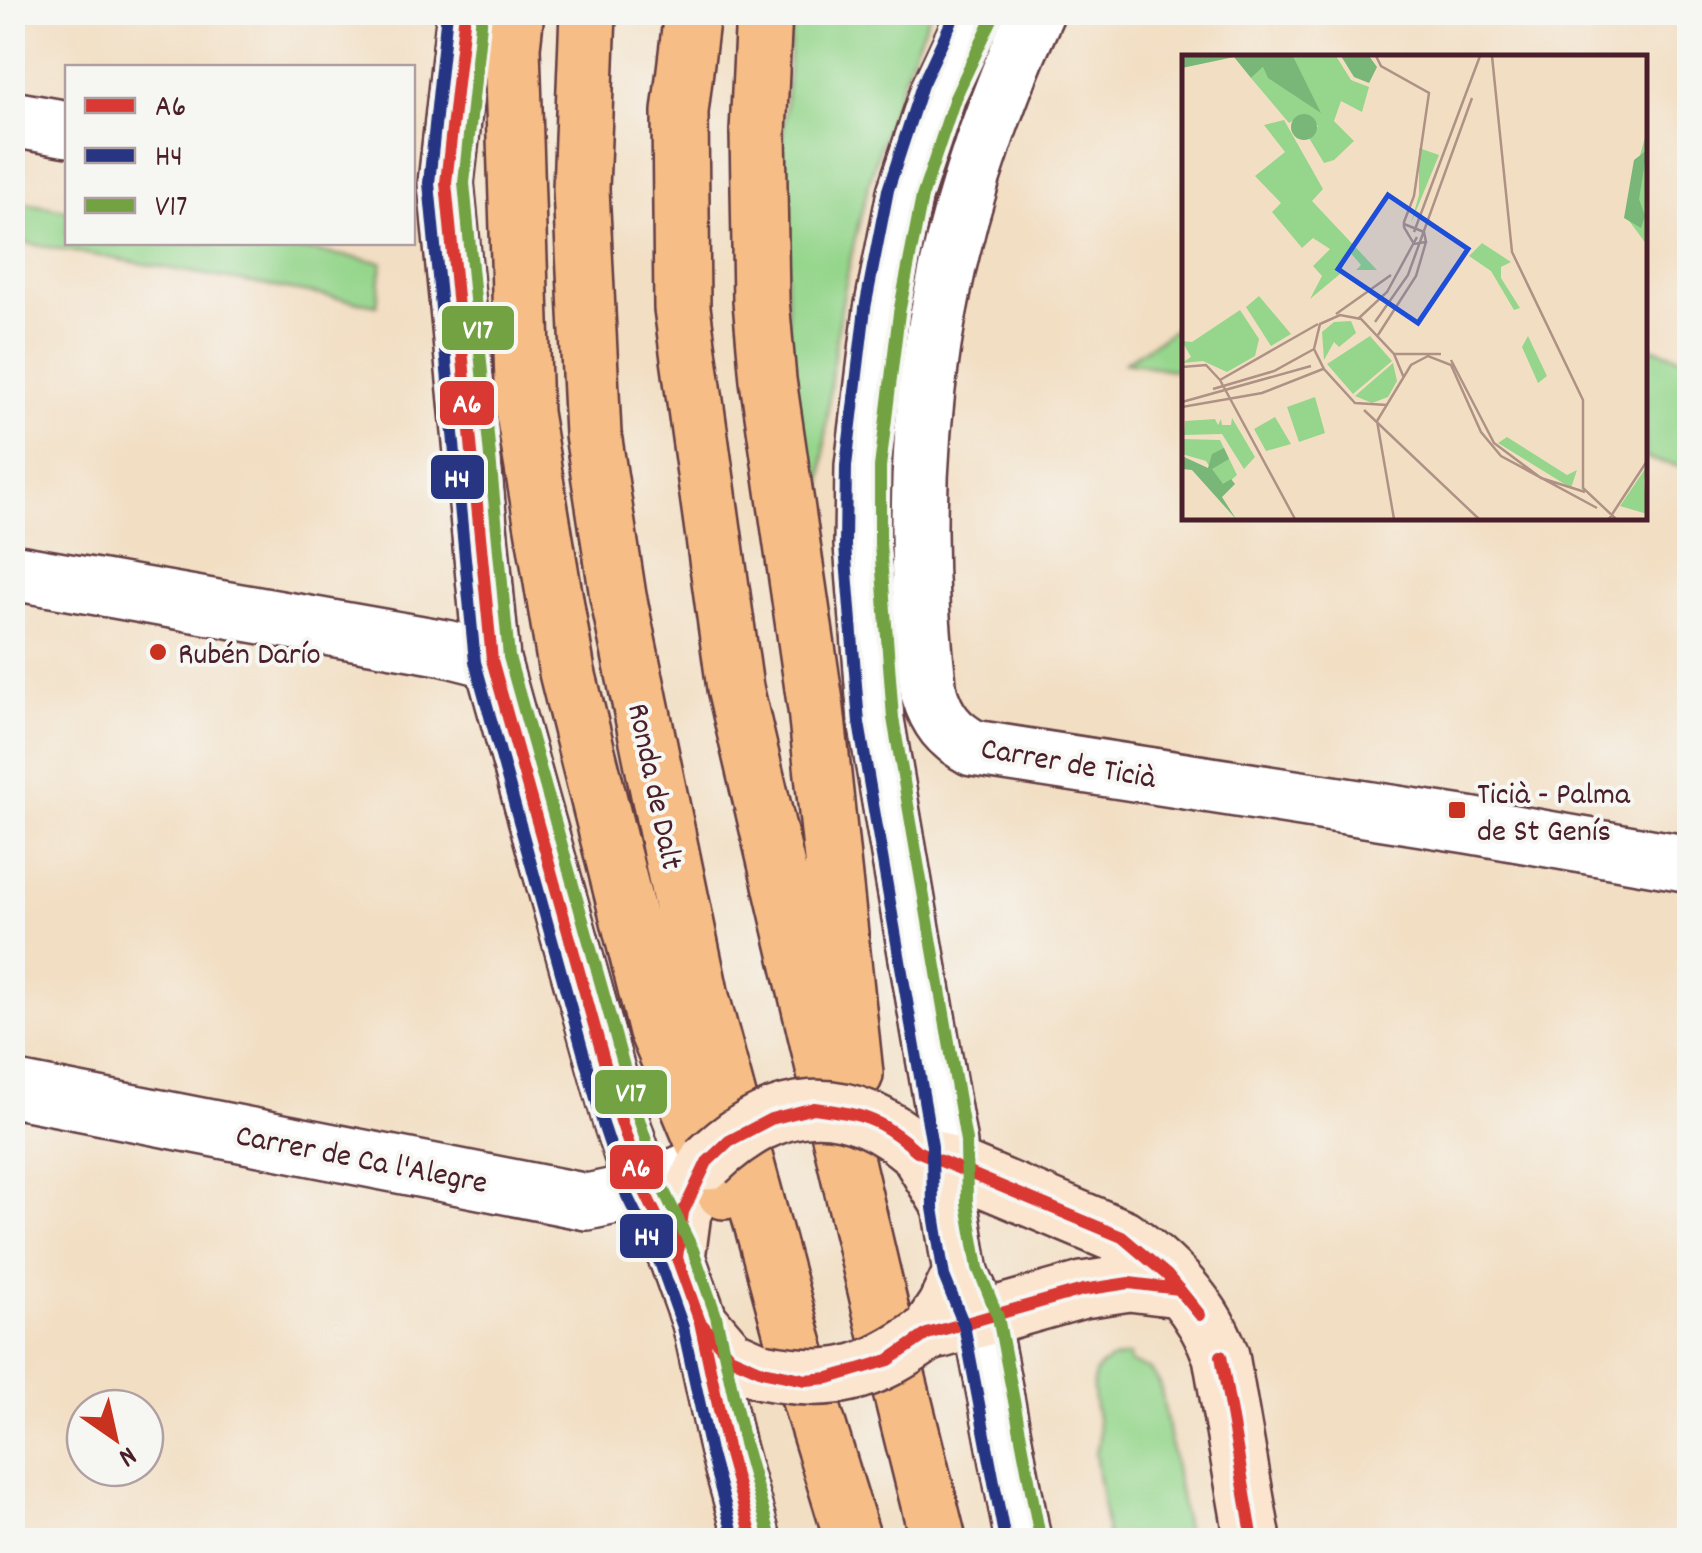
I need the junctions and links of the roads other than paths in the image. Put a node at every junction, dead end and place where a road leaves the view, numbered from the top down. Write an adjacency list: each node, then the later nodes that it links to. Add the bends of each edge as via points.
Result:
1 (465, 12): 10 (street)
2 (516, 12): 23 (highway, via 524,412 567,672 656,1028)
3 (588, 12): 23 (highway, Ronda de Dalt, via 581,188 593,434 618,596 701,997)
4 (692, 12): 22 (highway, via 680,112 682,308 735,688)
5 (764, 12): 22 (highway, via 758,132 764,341)
6 (976, 12): 16 (street, via 939,91 905,193 863,466 862,545 876,720 934,1051)
7 (1036, 12): 13 (street, Carrer de Ticià, via 974,167 927,380 918,465 918,579 929,694 944,727 973,748)
8 (12, 119): 9 (street)
9 (65, 128)
10 (430, 185): 12 (street)
11 (12, 572): 12 (street)
12 (492, 660): 17 (street)
13 (1690, 864)
14 (12, 1088): 17 (street, Carrer de Ca l'Alegre, via 587,1202)
15 (704, 1169): 16 (main road, bridge, via 751,1128 814,1108 864,1115 896,1133); 17 (street, Carrer de Ca l'Alegre); 18 (main road, via 684,1212)
16 (940, 1174): 19 (main road, via 1122,1237); 20 (main road)
17 (644, 1190): 18 (street)
18 (677, 1258): 21 (main road)
19 (1179, 1288): 20 (main road, via 1128,1283); 28 (main road, via 1211,1328 1221,1356)
20 (971, 1297): 22 (main road); 27 (street)
21 (700, 1322): 22 (main road, bridge, via 730,1356 762,1372 806,1380 890,1360); 24 (street)
22 (904, 1322): 26 (highway)
23 (809, 1396): 25 (highway, Ronda de Dalt)
24 (753, 1540)
25 (852, 1540)
26 (938, 1540)
27 (1023, 1540)
28 (1253, 1540)

